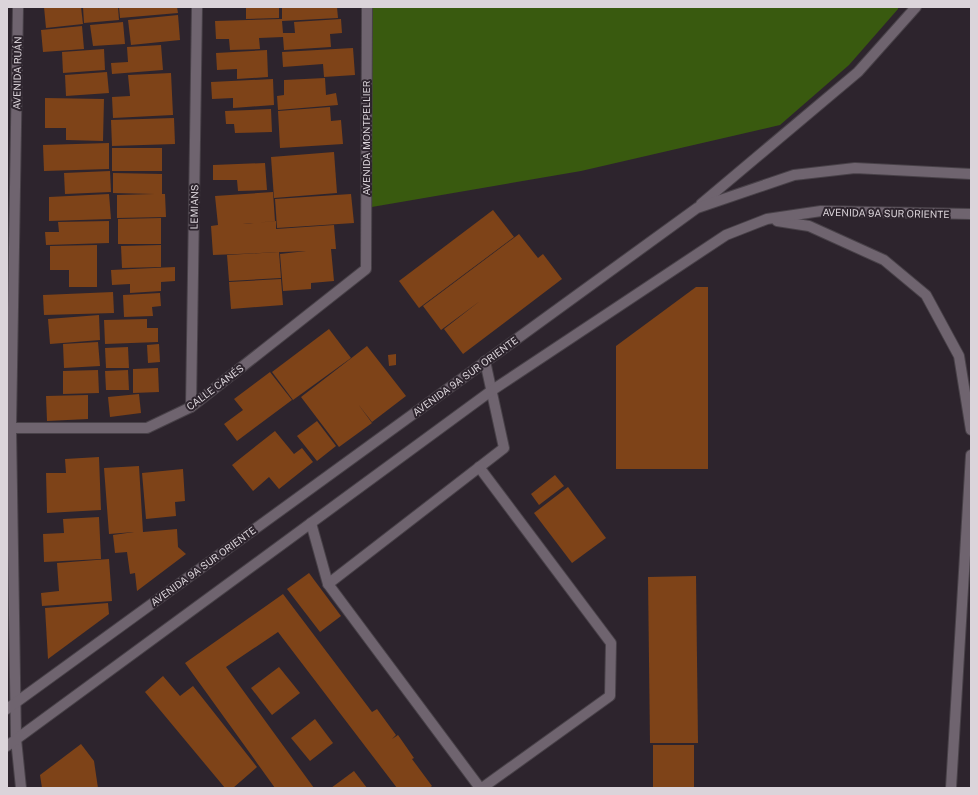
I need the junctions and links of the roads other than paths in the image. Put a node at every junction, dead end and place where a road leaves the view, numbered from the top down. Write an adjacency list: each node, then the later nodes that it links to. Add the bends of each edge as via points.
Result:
1 (18, 7): 13 (main road, AVENIDA RUÁN)
2 (197, 7): 12 (main road, LEMIANS)
3 (368, 7): 9 (main road, AVENIDA MONTPELLIER)
4 (916, 7): 6 (main road, via 858,72)
5 (971, 174): 6 (main road, AVENIDA 9A SUR ORIENTE, via 855,168 794,175)
6 (697, 208): 10 (main road, AVENIDA 9A SUR ORIENTE)
7 (971, 214): 8 (main road, AVENIDA 9A SUR ORIENTE, via 821,211)
8 (767, 219): 11 (main road, AVENIDA 9A SUR ORIENTE, via 726,235); 14 (main road, via 809,226 884,260 926,295 959,356)
9 (366, 269): 12 (main road, CALLE CANÉS)
10 (485, 361): 11 (main road); 19 (main road, AVENIDA 9A SUR ORIENTE)
11 (491, 391): 16 (main road, via 504,448); 17 (main road, AVENIDA 9A SUR ORIENTE)
12 (191, 407): 13 (main road, CALLE CANÉS, via 147,428)
13 (11, 428): 19 (main road, AVENIDA RUÁN)
14 (971, 430)
15 (971, 455): 24 (main road)
16 (479, 467): 18 (main road); 23 (main road, via 611,643 610,696)
17 (311, 523): 18 (main road); 20 (main road, AVENIDA 9A SUR ORIENTE)
18 (328, 584): 23 (main road)
19 (11, 706): 20 (main road, AVENIDA RUÁN)
20 (16, 739): 21 (main road, AVENIDA 9A SUR ORIENTE); 22 (main road, AVENIDA RUÁN)
21 (7, 746)
22 (21, 788)
23 (481, 788)
24 (952, 788)

